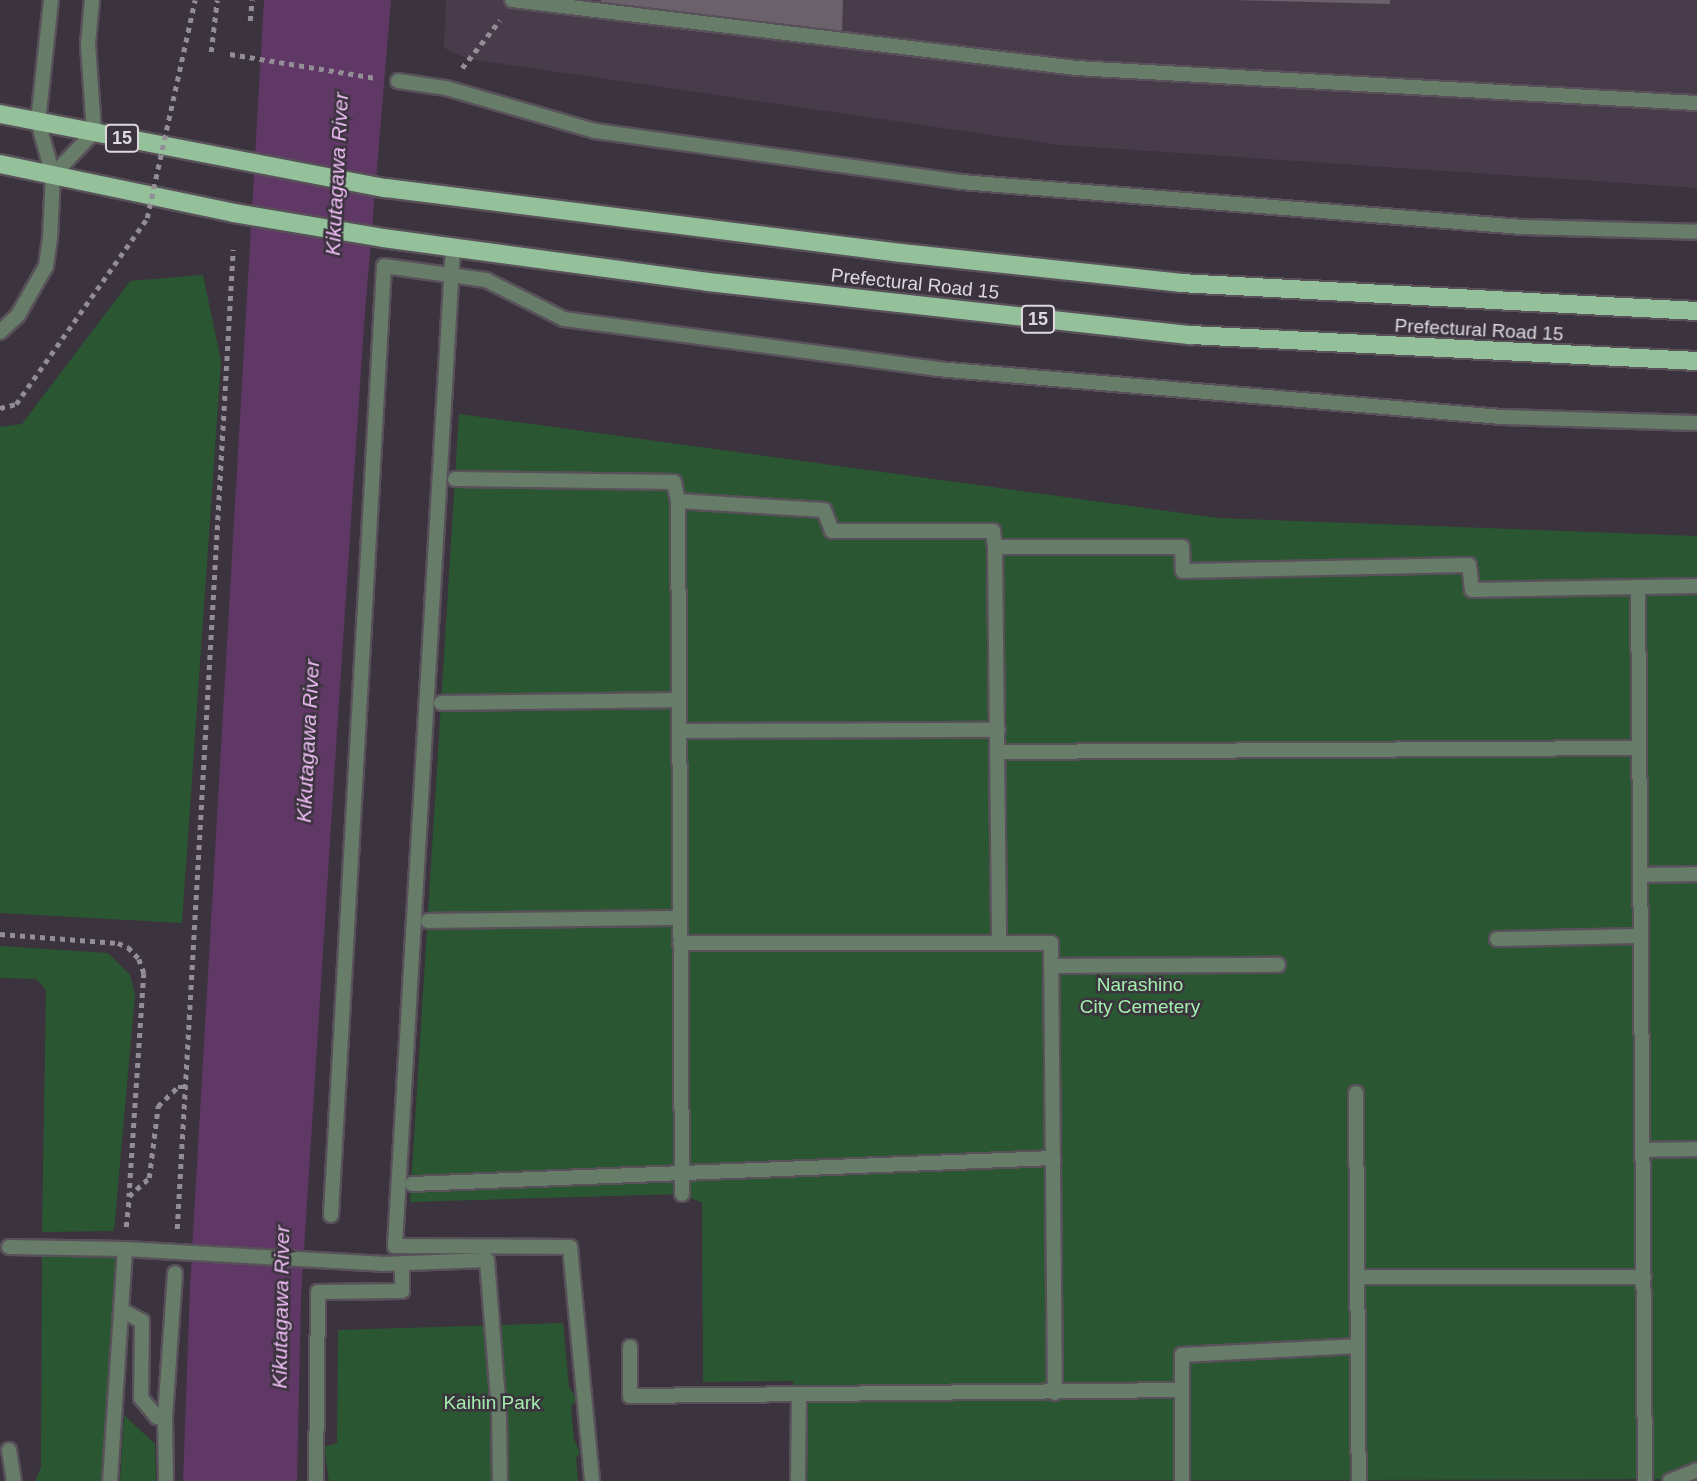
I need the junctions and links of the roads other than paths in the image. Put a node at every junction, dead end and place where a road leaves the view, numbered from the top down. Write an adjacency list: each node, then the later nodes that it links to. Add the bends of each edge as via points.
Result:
1 (51, 0): 7 (street)
2 (92, 0): 8 (street, via 88,44)
3 (513, 1): 5 (street, via 1076,68)
4 (398, 81): 11 (street, via 446,88 595,131 961,182 1522,227)
5 (1697, 103)
6 (0, 114): 7 (main road, 15)
7 (38, 122): 8 (main road, 15); 10 (street)
8 (94, 132): 10 (street); 14 (main road, Prefectural Road 15 / 15, via 386,188 901,253 1180,283)
9 (0, 164): 10 (main road, 15)
10 (53, 175): 12 (main road, Prefectural Road 15 / 15, via 234,213); 15 (street, via 46,266 18,315)
11 (1697, 232)
12 (453, 248): 13 (street); 16 (main road, Prefectural Road 15 / 15, via 708,282 1191,335)
13 (453, 275): 17 (street, via 486,280 564,319 937,369 1502,417); 46 (street, via 384,266); 67 (street, via 396,1246 570,1247)
14 (1697, 310)
15 (0, 332)
16 (1697, 361)
17 (1697, 423)
18 (455, 479): 19 (street, via 674,482)
19 (678, 501): 20 (street, via 824,510 832,531 993,531); 23 (street)
20 (995, 547): 22 (street, via 1182,547 1183,571 1469,565 1472,590); 25 (street)
21 (1697, 586): 22 (street)
22 (1638, 587): 27 (street)
23 (679, 700): 24 (street); 26 (street)
24 (441, 703)
25 (998, 730): 26 (street); 28 (street)
26 (679, 731): 31 (street)
27 (1639, 748): 28 (street); 30 (street)
28 (999, 752): 36 (street)
29 (1697, 874): 30 (street)
30 (1641, 875): 33 (street)
31 (680, 918): 32 (street); 35 (street)
32 (428, 921)
33 (1641, 936): 34 (street); 41 (street)
34 (1497, 939)
35 (680, 943): 36 (street); 43 (street)
36 (999, 943): 38 (street, via 1051,943)
37 (1279, 965): 38 (street)
38 (1051, 966): 42 (street)
39 (1356, 1093): 52 (street)
40 (1697, 1149): 41 (street)
41 (1643, 1150): 51 (street)
42 (1053, 1158): 43 (street); 57 (street)
43 (682, 1173): 44 (street); 45 (street)
44 (412, 1184)
45 (682, 1194)
46 (331, 1215)
47 (9, 1247): 48 (street)
48 (125, 1249): 49 (street); 53 (street)
49 (402, 1263): 65 (street, via 402,1291 318,1292); 66 (street, via 486,1260)
50 (175, 1273): 59 (street)
51 (1644, 1277): 52 (street); 71 (street)
52 (1358, 1278): 54 (street)
53 (121, 1310): 59 (street, via 142,1321 141,1398 157,1418); 63 (street)
54 (1358, 1346): 56 (street, via 1182,1355); 70 (street)
55 (630, 1347): 58 (street, via 630,1396)
56 (1182, 1390): 57 (street); 69 (street)
57 (1055, 1392): 58 (street)
58 (799, 1395): 68 (street)
59 (165, 1418): 64 (street)
60 (9, 1450): 62 (street)
61 (1697, 1470): 72 (street)
62 (14, 1481)
63 (110, 1481)
64 (166, 1481)
65 (316, 1481)
66 (500, 1481)
67 (592, 1481)
68 (798, 1481)
69 (1182, 1481)
70 (1359, 1481)
71 (1645, 1481)
72 (1670, 1481)

